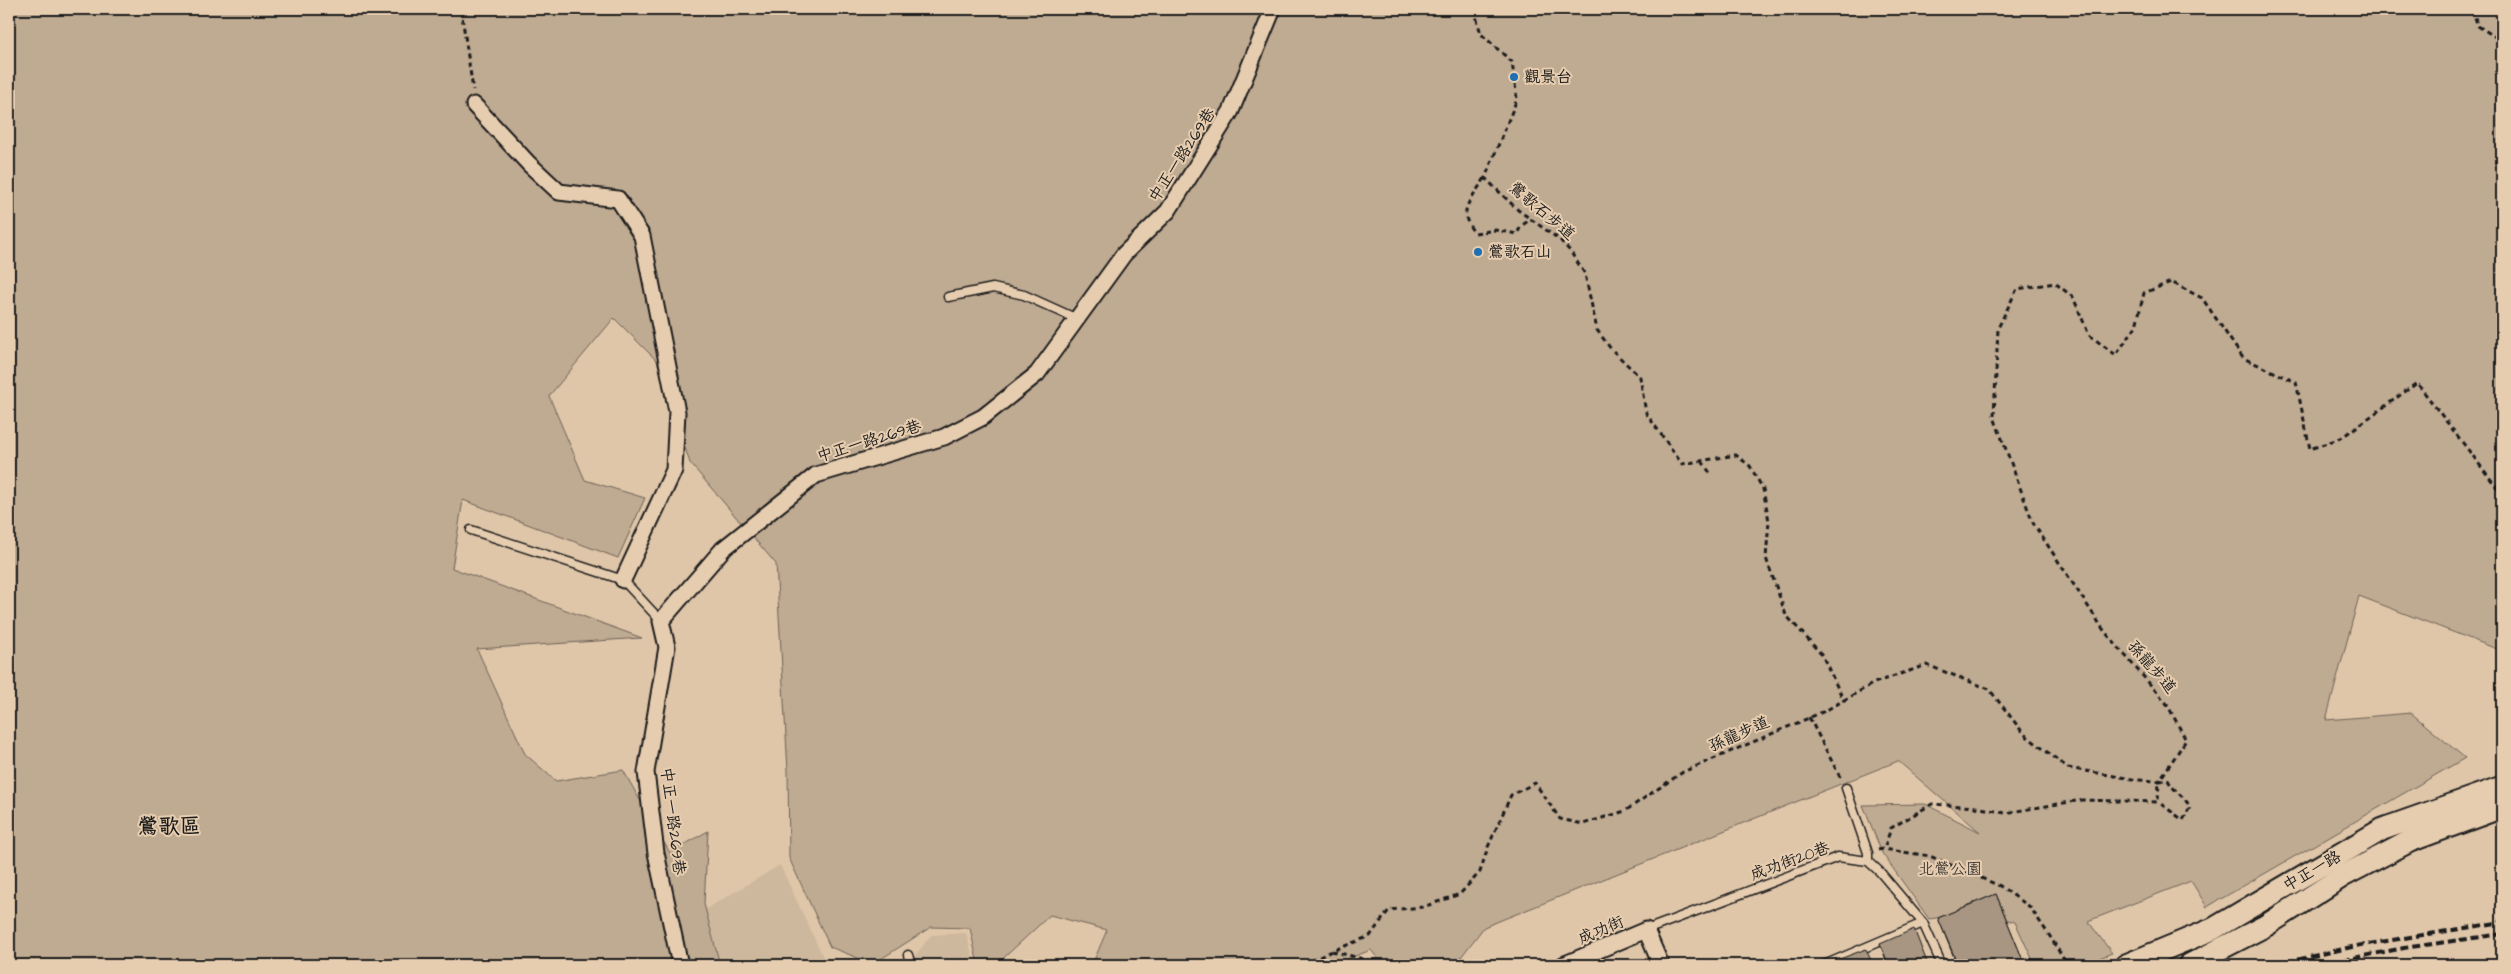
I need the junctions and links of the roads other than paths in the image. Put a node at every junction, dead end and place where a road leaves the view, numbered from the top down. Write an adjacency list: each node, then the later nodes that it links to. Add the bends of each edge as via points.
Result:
1 (1273, 9): 4 (street, 中正一路269巷, via 1231,111 1168,211 1124,254)
2 (474, 104): 6 (street, via 528,164 559,192 618,199 642,236 677,412 674,470)
3 (948, 297): 4 (lane, via 994,288 1024,295)
4 (1077, 319): 7 (street, 中正一路269巷, via 1037,374 983,417 944,437 816,475 723,549)
5 (471, 530): 6 (lane)
6 (623, 580): 7 (lane)
7 (661, 621): 15 (street, 中正一路269巷, via 667,647 646,772 656,853)
8 (2502, 787): 21 (main road, 中正一路, via 2383,829 2213,929)
9 (1846, 788): 11 (lane)
10 (2502, 808): 22 (main road, 中正一路, via 2410,841 2343,876 2265,926)
11 (1868, 857): 12 (lane); 13 (lane, 成功街20巷, via 1838,857)
12 (1923, 923): 19 (lane); 20 (lane)
13 (1646, 930): 17 (street, 成功街); 18 (street, 成功街)
14 (908, 955): 16 (lane)
15 (680, 965)
16 (911, 965)
17 (1563, 965)
18 (1661, 965)
19 (1824, 965)
20 (1942, 965)
21 (2126, 965)
22 (2189, 965)

